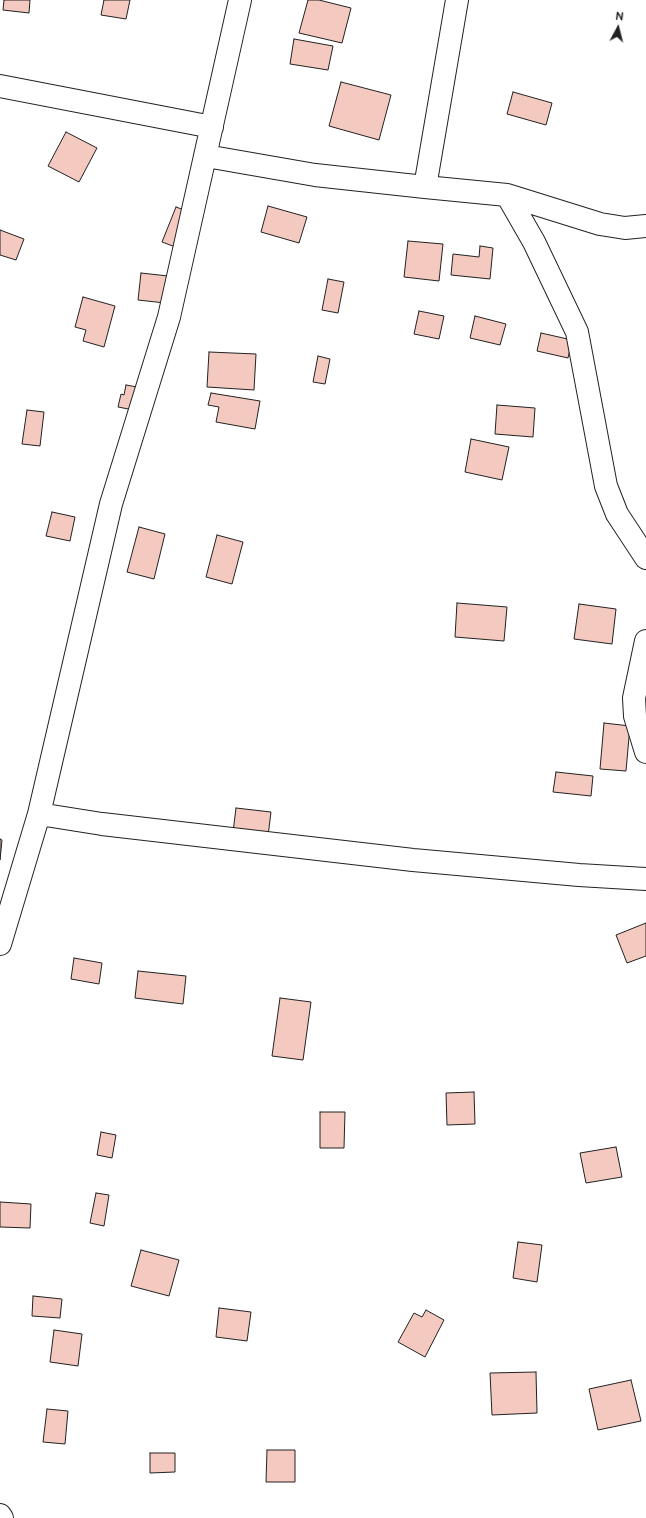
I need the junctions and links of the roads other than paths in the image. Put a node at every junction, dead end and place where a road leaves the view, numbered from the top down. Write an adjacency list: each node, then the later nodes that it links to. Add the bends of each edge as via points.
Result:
1 (240, 0): 4 (street)
2 (457, 0): 6 (street)
3 (0, 86): 4 (street)
4 (212, 127): 5 (street)
5 (206, 156): 6 (street, via 315,175); 12 (street, via 169,317 111,504)
6 (425, 188): 7 (street)
7 (507, 195): 8 (street, via 600,224 626,228); 9 (street, via 534,242 577,332 606,486 617,514)
8 (646, 226)
9 (646, 558)
10 (646, 641): 11 (street, via 634,698 635,716)
11 (646, 752)
12 (39, 814): 13 (street, via 102,824 413,860); 14 (street)
13 (646, 879)
14 (0, 944)
15 (0, 1515): 16 (street)
16 (2, 1518)

